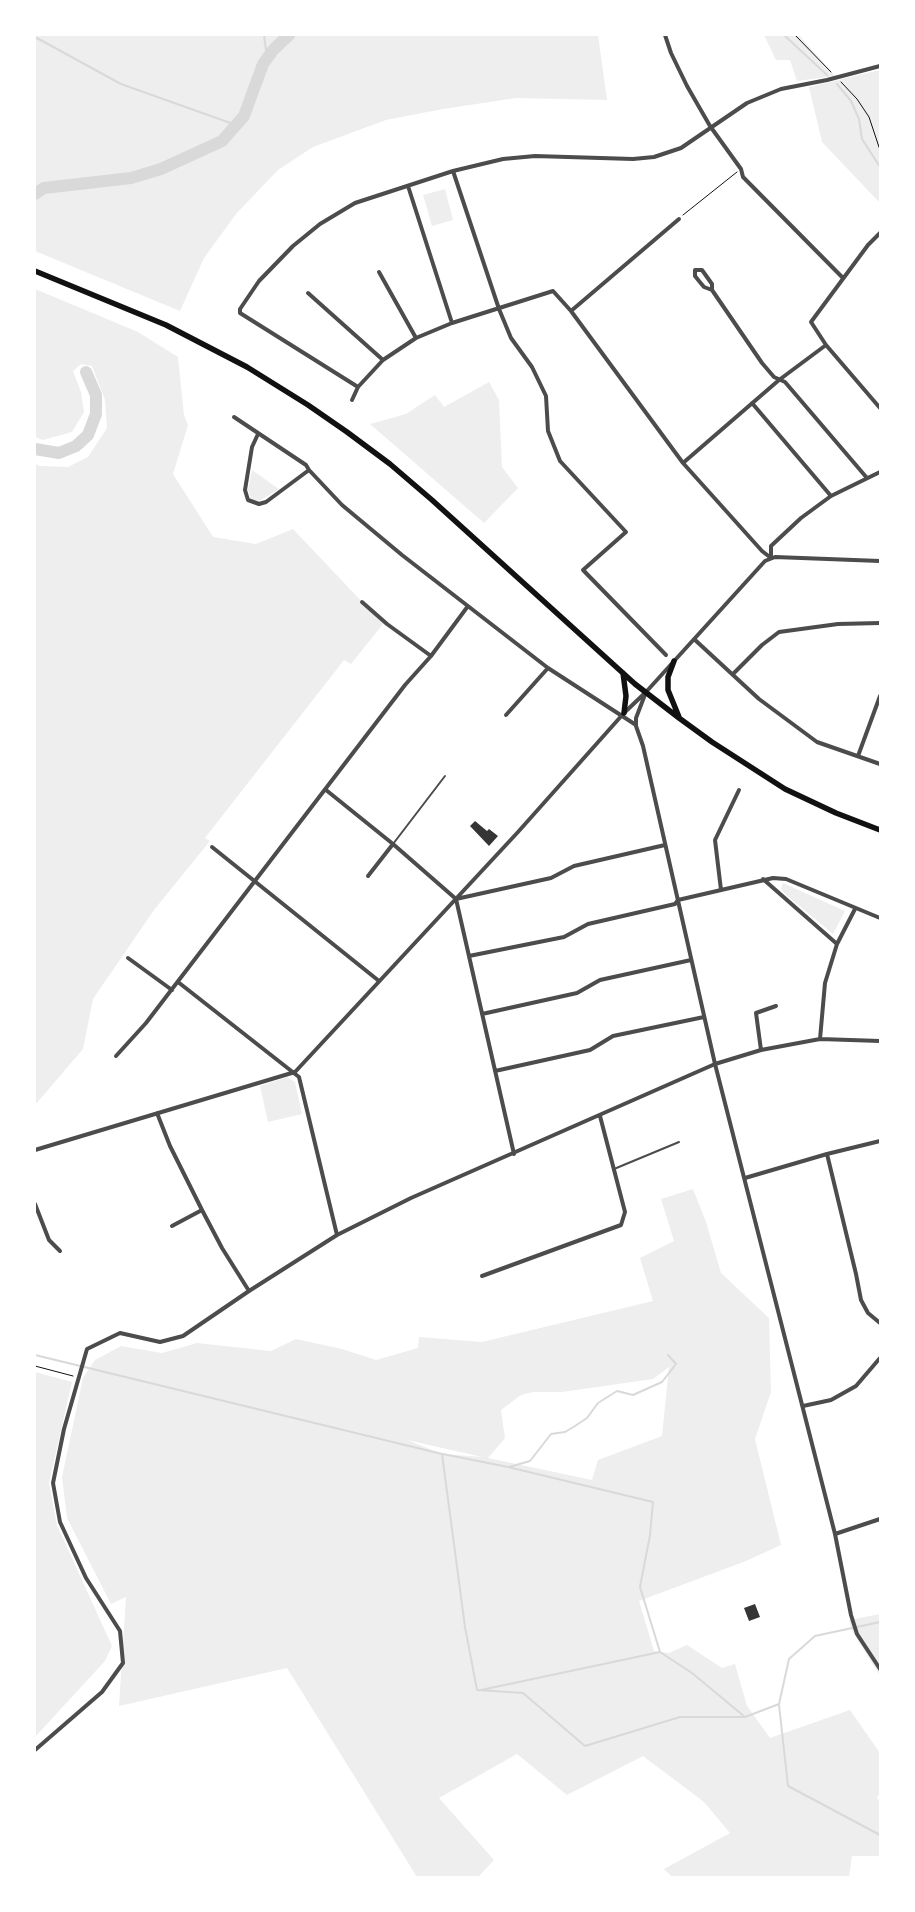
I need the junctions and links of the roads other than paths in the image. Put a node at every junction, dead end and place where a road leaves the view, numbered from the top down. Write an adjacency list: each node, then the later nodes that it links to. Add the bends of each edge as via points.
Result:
1 (665, 35): 3 (street, via 687,86)
2 (880, 66): 3 (street, via 781,89 746,103)
3 (710, 126): 4 (street, via 681,148 654,157 535,156 504,159); 10 (street, via 741,168 743,177)
4 (453, 171): 5 (street); 13 (street)
5 (408, 186): 15 (street); 20 (street, via 355,203 320,224 259,281 240,309 240,313)
6 (679, 218): 14 (street)
7 (880, 233): 10 (street)
8 (35, 271): 41 (main road, via 181,333 247,367 308,405 411,482)
9 (379, 272): 16 (street)
10 (844, 278): 17 (street, via 811,322)
11 (712, 290): 11 (street, via 712,284 702,270 695,270 695,276 704,287); 19 (street, via 754,353)
12 (308, 293): 18 (street)
13 (499, 308): 14 (street, via 553,291); 15 (street); 38 (street, via 511,338 532,366 546,396 548,431 560,461 626,532 583,570)
14 (571, 311): 26 (street)
15 (452, 324): 16 (street)
16 (416, 338): 18 (street)
17 (826, 345): 19 (street); 23 (street)
18 (383, 360): 20 (street)
19 (779, 380): 22 (street); 29 (street, via 785,382)
20 (358, 386): 21 (street)
21 (352, 400)
22 (752, 403): 26 (street); 30 (street)
23 (880, 408)
24 (234, 417): 25 (street)
25 (258, 434): 27 (street); 27 (street, via 252,447 245,490 248,500 259,504 266,502)
26 (683, 463): 31 (street)
27 (309, 470): 34 (street, via 342,505)
28 (880, 472): 29 (street)
29 (867, 478): 30 (street)
30 (831, 496): 31 (street, via 800,518 771,546)
31 (771, 558): 32 (street); 36 (street)
32 (880, 561)
33 (362, 602): 37 (street)
34 (468, 606): 37 (street); 40 (street)
35 (880, 623): 42 (street, via 838,624 779,632)
36 (694, 638): 39 (street); 42 (street)
37 (431, 656): 52 (street, via 405,685)
38 (666, 656)
39 (674, 661): 43 (street); 47 (main road, via 668,677 668,690)
40 (548, 668): 45 (street); 46 (street)
41 (624, 673): 43 (main road); 46 (main road, via 626,696)
42 (733, 674): 49 (street, via 817,742)
43 (646, 692): 46 (street); 47 (main road); 48 (street)
44 (880, 696): 49 (street)
45 (506, 715)
46 (623, 715): 48 (street); 62 (street)
47 (679, 718): 54 (main road, via 785,789)
48 (636, 726): 56 (street)
49 (858, 756): 50 (street)
50 (880, 764)
51 (445, 776): 55 (lane)
52 (326, 790): 55 (street); 60 (street)
53 (739, 790): 61 (street, via 715,840)
54 (880, 830)
55 (392, 844): 58 (street); 62 (street)
56 (665, 846): 62 (street, via 574,866 551,878); 63 (street)
57 (212, 847): 60 (street)
58 (368, 876)
59 (763, 879): 61 (street); 64 (street, via 786,879); 66 (street)
60 (255, 882): 70 (street); 71 (street)
61 (721, 890): 63 (street)
62 (456, 899): 67 (street); 70 (street)
63 (678, 900): 67 (street, via 674,904 588,924 564,937); 69 (street)
64 (856, 909): 65 (street); 66 (street)
65 (880, 918)
66 (837, 944): 76 (street, via 825,983)
67 (469, 956): 74 (street)
68 (128, 958): 72 (street)
69 (691, 960): 74 (street, via 600,980 577,993); 75 (street)
70 (379, 981): 81 (street)
71 (178, 982): 72 (street); 81 (street)
72 (172, 990): 79 (street)
73 (776, 1006): 78 (street, via 756,1013)
74 (482, 1014): 82 (street)
75 (704, 1016): 80 (street); 82 (street, via 613,1036 590,1050)
76 (820, 1039): 77 (street); 78 (street)
77 (880, 1041)
78 (761, 1050): 80 (street)
79 (116, 1056)
80 (715, 1064): 84 (street); 91 (street)
81 (295, 1072): 83 (street); 95 (street, via 299,1077)
82 (495, 1072): 88 (street)
83 (157, 1113): 87 (street); 93 (street)
84 (600, 1116): 88 (street); 90 (street)
85 (880, 1141): 89 (street)
86 (679, 1142): 90 (lane)
87 (35, 1150)
88 (514, 1154): 95 (street, via 411,1198)
89 (828, 1154): 91 (street); 99 (street, via 861,1300 868,1313)
90 (614, 1169): 97 (street, via 625,1212 621,1224)
91 (745, 1178): 101 (street)
92 (35, 1204): 96 (street, via 49,1240)
93 (202, 1210): 94 (street); 98 (street)
94 (172, 1226)
95 (337, 1235): 98 (street)
96 (60, 1251)
97 (482, 1276)
98 (249, 1291): 105 (street, via 183,1336 160,1342 120,1333 87,1349 64,1429 53,1483 60,1522 86,1578 120,1631 123,1663 102,1692)
99 (880, 1323)
100 (880, 1358): 101 (street, via 856,1386 831,1400)
101 (803, 1406): 103 (street)
102 (880, 1519): 103 (street)
103 (835, 1534): 104 (street, via 857,1634)
104 (880, 1670)
105 (35, 1750)

